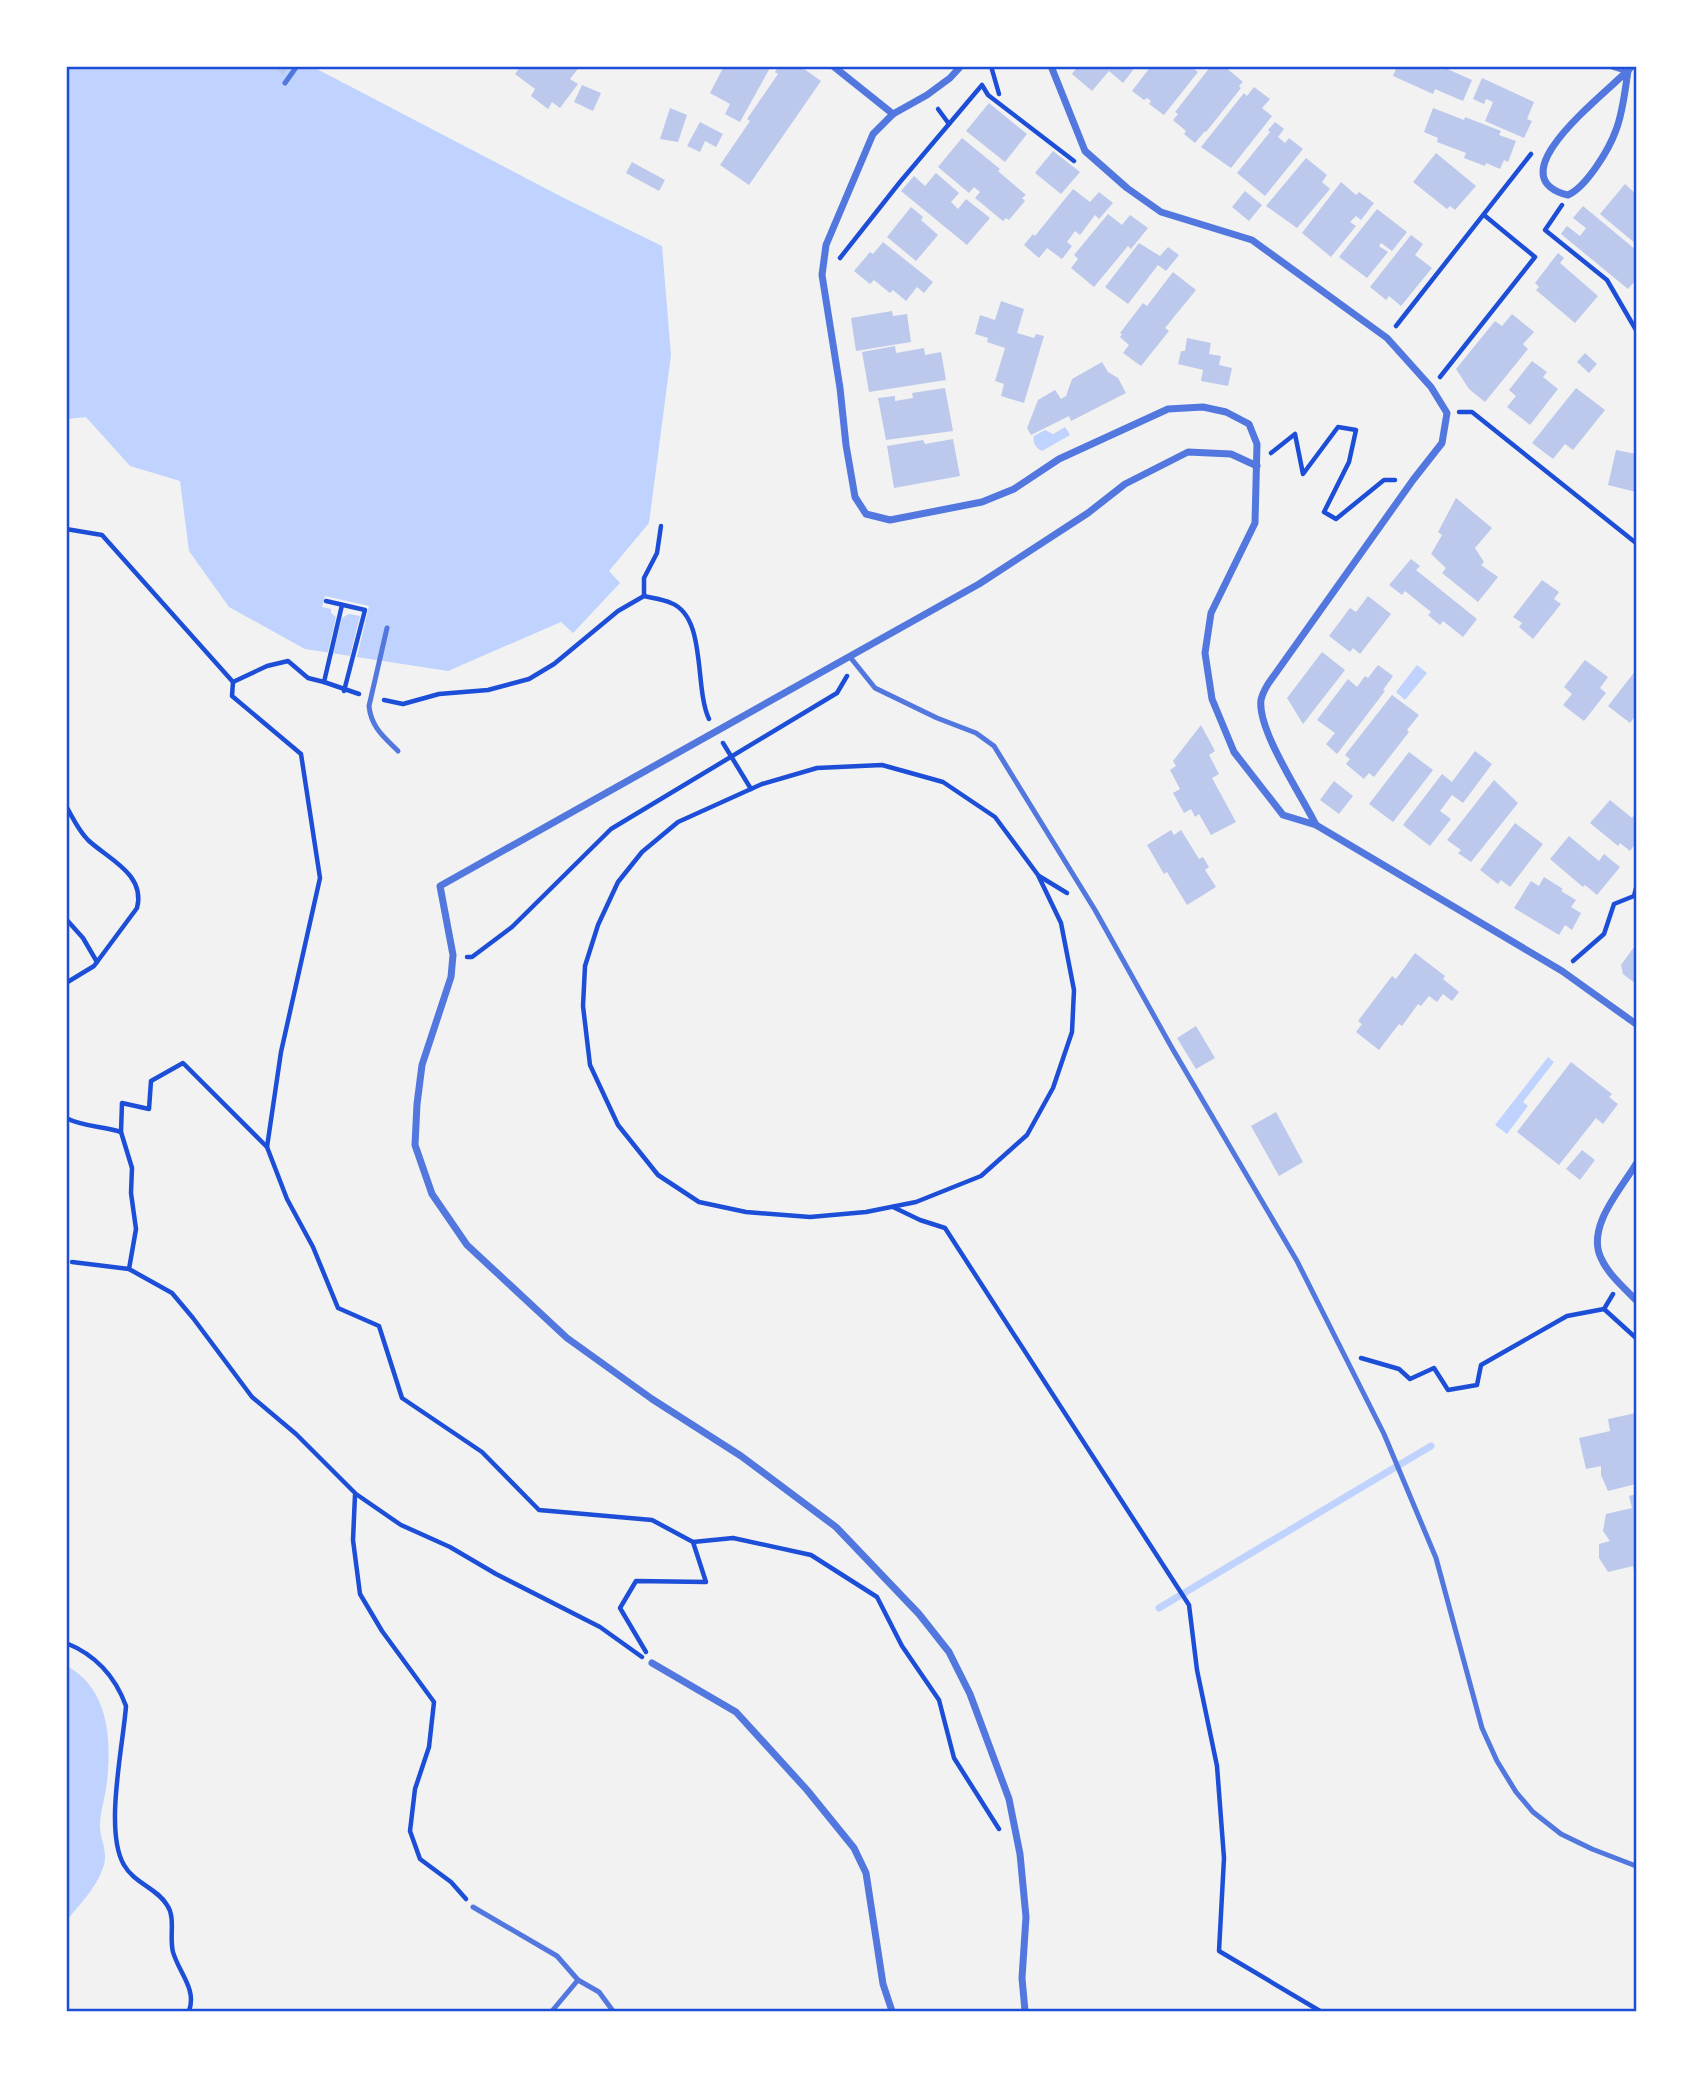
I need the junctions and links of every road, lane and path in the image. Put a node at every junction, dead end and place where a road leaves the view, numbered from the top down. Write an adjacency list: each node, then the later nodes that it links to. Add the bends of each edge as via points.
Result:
1 (298, 66): 8 (lane)
2 (833, 66): 11 (street)
3 (961, 66): 11 (street, via 927,95)
4 (991, 66): 9 (path)
5 (1051, 66): 13 (street)
6 (1612, 66): 7 (street)
7 (1630, 69): 15 (street, via 1616,131 1592,172); 15 (street, via 1585,108 1545,158 1548,183)
8 (285, 83)
9 (999, 94)
10 (937, 109): 12 (path)
11 (893, 114): 22 (street, via 873,134 826,245 822,275 855,496 866,513 890,520 982,502 1014,489 1059,458 1168,409 1203,407 1249,424 1257,444)
12 (949, 124): 13 (path, via 982,85 988,95 1073,162); 17 (path)
13 (1085, 151): 19 (street, via 1161,212 1252,240)
14 (1522, 167): 16 (path)
15 (1568, 195): 18 (path, via 1545,230 1607,280)
16 (1484, 215): 19 (path); 20 (path, via 1535,257)
17 (836, 263)
18 (1636, 330)
19 (1387, 338): 20 (street)
20 (1431, 387): 21 (street)
21 (1447, 413): 23 (street, via 1441,443); 26 (path, via 1472,412)
22 (1257, 466): 23 (path, via 1295,434 1303,474 1338,427 1356,430 1349,462 1324,512 1336,519 1384,480); 31 (street, via 1231,454 1188,452 1125,484 979,584); 43 (street, via 1255,523 1212,613 1205,653 1212,699 1234,752 1283,815)
23 (1413, 480): 43 (street, via 1261,698 1262,718 1286,774)
24 (661, 526): 27 (path, via 657,553 644,578)
25 (66, 529): 33 (path, via 102,535)
26 (1636, 543)
27 (644, 596): 36 (path, via 529,679 403,704); 37 (path, via 672,603 685,612 695,634 703,706)
28 (326, 601): 29 (path)
29 (342, 605): 34 (path); 35 (path, via 365,610)
30 (387, 628): 36 (lane)
31 (850, 657): 32 (lane); 46 (street, via 440,886)
32 (859, 668): 40 (path, via 846,676 837,693); 62 (lane, via 875,688 976,733 994,746 1096,910 1297,1261)
33 (233, 682): 34 (path, via 288,661 308,678); 53 (path, via 232,696 300,754 320,878 281,1052)
34 (324, 682): 35 (path)
35 (344, 691): 36 (path)
36 (370, 697): 39 (lane, via 370,719)
37 (711, 723)
38 (721, 739): 40 (path)
39 (398, 751)
40 (732, 757): 41 (path); 46 (path, via 611,829 512,927 472,957)
41 (751, 789): 55 (path, via 678,822 642,852 618,882 585,966 583,1006 590,1065 618,1125 658,1175 699,1202 746,1212 810,1217); 55 (path, via 817,768 882,765 943,782 995,817 1038,875 1061,923 1074,990 1072,1032 1053,1088 1027,1135 981,1176)
42 (66, 806): 47 (path, via 88,840 137,884 140,897 137,908)
43 (1316, 825): 48 (street)
44 (1636, 888): 48 (path, via 1634,896 1614,904 1604,934)
45 (66, 919): 47 (path)
46 (453, 955): 67 (street, via 451,977 422,1065 416,1104 415,1146 432,1194 467,1244 567,1338 836,1527 919,1614 949,1653 970,1695 1009,1799)
47 (97, 962): 49 (path)
48 (1562, 971): 50 (street)
49 (66, 983)
50 (1636, 1024)
51 (66, 1118): 52 (path, via 79,1125)
52 (121, 1132): 53 (path, via 122,1103 149,1110 151,1082 183,1063); 57 (path, via 132,1168 136,1229)
53 (267, 1147): 64 (path, via 338,1308 379,1326 402,1398 482,1452 539,1510 652,1520)
54 (1636, 1164): 58 (street, via 1598,1233 1600,1257)
55 (892, 1207): 76 (path, via 945,1228 1189,1605 1217,1766 1224,1858 1219,1951)
56 (72, 1262): 57 (path)
57 (130, 1269): 63 (path, via 172,1293 252,1398)
58 (1620, 1284): 59 (street); 60 (path)
59 (1636, 1300)
60 (1604, 1309): 61 (path); 62 (path, via 1567,1315 1481,1365 1477,1385 1448,1390 1434,1368 1410,1379 1399,1369)
61 (1636, 1338)
62 (1343, 1353): 68 (lane, via 1384,1434 1436,1558 1482,1727 1497,1761 1533,1812 1561,1834)
63 (356, 1494): 66 (path, via 401,1525 600,1627); 69 (path, via 354,1540 360,1594 434,1702 410,1831 420,1859 451,1882)
64 (693, 1542): 66 (path, via 706,1582 636,1581 620,1608); 67 (path, via 733,1538 811,1555 877,1597 902,1646 939,1700 954,1758 999,1830)
65 (66, 1643): 71 (path, via 95,1658 126,1706 116,1805 118,1849 131,1875 166,1903 170,1912 173,1951 192,1996)
66 (652, 1662): 74 (street, via 736,1712 855,1848 866,1873 883,1984)
67 (1016, 1834): 75 (street, via 1026,1917)
68 (1636, 1866)
69 (473, 1908): 70 (lane, via 556,1956)
70 (578, 1980): 72 (lane); 73 (lane, via 598,1992)
71 (189, 2011)
72 (552, 2011)
73 (613, 2011)
74 (892, 2011)
75 (1025, 2011)
76 (1320, 2011)

